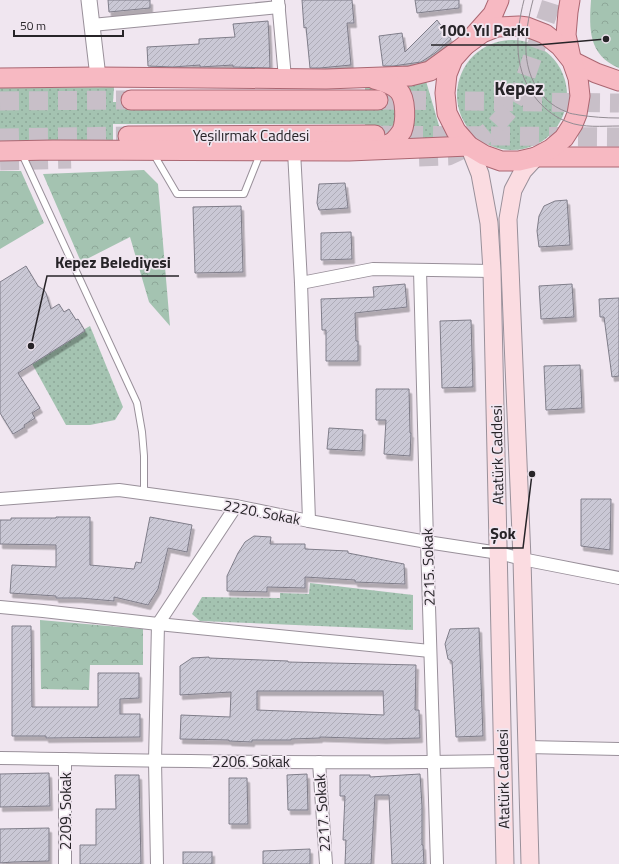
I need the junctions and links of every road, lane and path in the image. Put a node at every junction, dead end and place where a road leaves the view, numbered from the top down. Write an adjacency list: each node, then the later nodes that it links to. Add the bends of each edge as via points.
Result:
1 (89, 0): 5 (street)
2 (499, 0): 6 (main road, via 493,14)
3 (570, 0): 7 (main road, via 566,35)
4 (279, 4): 5 (street); 11 (street)
5 (92, 25): 8 (street)
6 (465, 45): 7 (main road, via 482,33 497,27 523,26 545,34 560,46); 9 (main road, via 430,71 410,76); 17 (main road, via 453,59 447,74 445,94 447,113 456,131)
7 (572, 61): 12 (main road); 24 (main road, via 579,84 577,114 564,138)
8 (98, 77): 10 (main road); 11 (main road)
9 (369, 77): 11 (main road); 23 (main road, via 391,84 400,92 405,103 402,130 394,141 385,146)
10 (0, 78)
11 (285, 78)
12 (619, 81)
13 (131, 100): 14 (main road)
14 (378, 100)
15 (375, 135): 16 (main road, Yeşilırmak Caddesi)
16 (128, 136)
17 (469, 146): 23 (main road); 24 (main road, via 501,161 519,161); 27 (main road, Atatürk Caddesi, via 480,174 489,223)
18 (151, 150): 20 (main road); 21 (main road); 21 (lane, via 177,194 244,194)
19 (0, 151): 20 (main road)
20 (21, 151): 29 (lane, via 137,403 144,456)
21 (261, 151): 22 (main road)
22 (294, 151): 23 (main road); 28 (street)
23 (349, 151)
24 (536, 157): 25 (main road); 35 (main road, Atatürk Caddesi, via 523,171 512,190 508,219)
25 (619, 157)
26 (420, 270): 27 (street); 28 (street, via 373,269); 33 (street, 2215. Sokak)
27 (492, 271): 34 (main road, Atatürk Caddesi)
28 (301, 283): 32 (street)
29 (144, 493): 30 (street, 2220. Sokak, via 119,490); 31 (street, 2220. Sokak)
30 (0, 499)
31 (236, 506): 32 (street, 2220. Sokak); 38 (street)
32 (309, 521): 33 (street, 2220. Sokak)
33 (427, 542): 34 (street, 2220. Sokak); 39 (street, 2215. Sokak)
34 (499, 553): 35 (street, 2220. Sokak); 45 (main road, Atatürk Caddesi)
35 (522, 559): 36 (street, 2220. Sokak); 40 (main road, Atatürk Caddesi)
36 (619, 578)
37 (0, 607): 38 (street)
38 (158, 624): 39 (street); 44 (street)
39 (430, 651): 47 (street, 2215. Sokak)
40 (527, 747): 41 (street); 53 (main road, Atatürk Caddesi)
41 (619, 749)
42 (0, 758): 43 (street, 2206. Sokak)
43 (65, 759): 44 (street, 2206. Sokak); 48 (street, 2209. Sokak)
44 (155, 761): 46 (street, 2206. Sokak); 49 (street)
45 (503, 761): 47 (street, 2206. Sokak); 52 (main road, Atatürk Caddesi)
46 (319, 762): 47 (street, 2206. Sokak); 50 (street, 2217. Sokak)
47 (434, 762): 51 (street, 2215. Sokak)
48 (65, 864)
49 (157, 864)
50 (326, 864)
51 (437, 864)
52 (505, 864)
53 (530, 864)

